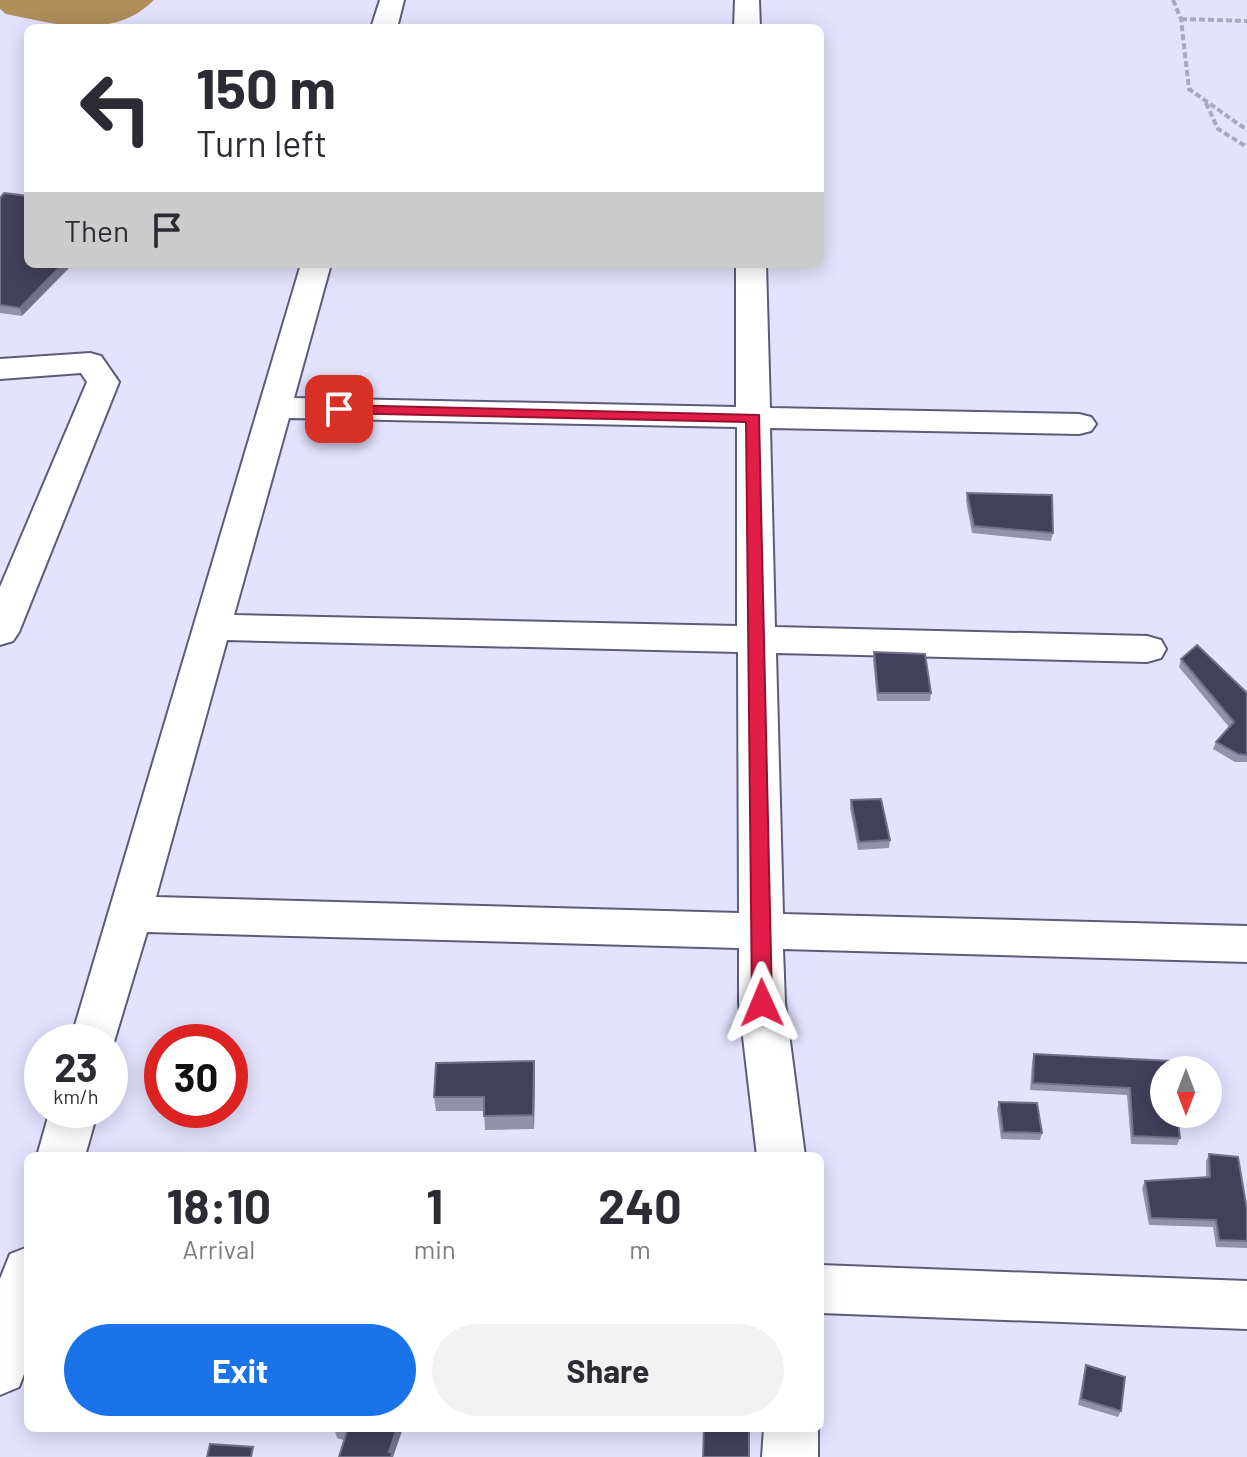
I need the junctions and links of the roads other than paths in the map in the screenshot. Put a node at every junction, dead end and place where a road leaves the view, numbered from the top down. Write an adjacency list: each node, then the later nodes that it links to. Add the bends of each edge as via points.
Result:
1 (392, 0): 3 (street)
2 (747, 0): 4 (street)
3 (385, 24)
4 (747, 24)
5 (315, 268): 8 (street)
6 (751, 268): 9 (street)
7 (0, 369): 12 (street, via 90,363 103,382)
8 (275, 408): 9 (street); 11 (street)
9 (754, 418): 10 (street); 13 (street)
10 (1079, 424)
11 (210, 627): 13 (street); 15 (street)
12 (0, 632)
13 (756, 640): 14 (street); 16 (street)
14 (1147, 649)
15 (130, 914): 16 (street); 18 (street)
16 (761, 933): 17 (street); 21 (street, via 762,1003)
17 (1247, 944)
18 (98, 1024)
19 (69, 1128): 20 (street)
20 (62, 1152)
21 (781, 1152)
22 (24, 1285): 25 (street)
23 (824, 1289): 24 (street)
24 (1247, 1305)
25 (0, 1369)
26 (791, 1432): 27 (street)
27 (790, 1457)

